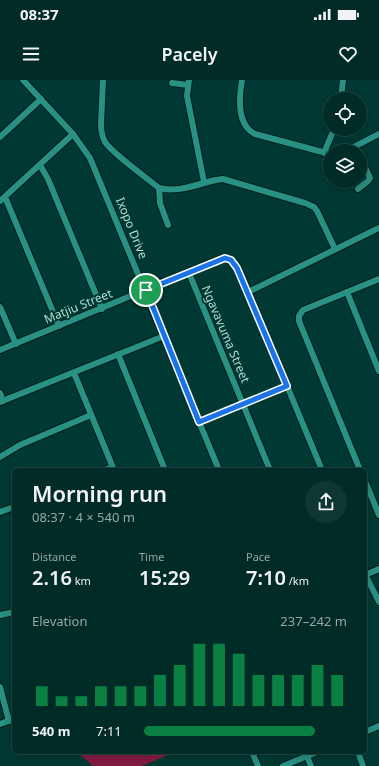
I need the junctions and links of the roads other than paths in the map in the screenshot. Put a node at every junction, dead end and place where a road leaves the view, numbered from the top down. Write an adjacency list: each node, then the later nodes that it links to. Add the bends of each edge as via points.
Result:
1 (23, 80): 8 (street, Ixopo Drive)
2 (103, 80): 18 (street, via 101,124 106,142)
3 (242, 80): 13 (street, via 241,104 248,129 255,134)
4 (343, 80): 7 (street)
5 (189, 82): 6 (street); 16 (street, via 188,102)
6 (172, 83)
7 (342, 92)
8 (41, 99): 9 (street, Ixopo Drive); 11 (street)
9 (73, 134): 14 (street); 25 (street, Ixopo Drive, via 94,165)
10 (379, 134): 12 (street)
11 (0, 137)
12 (364, 144)
13 (323, 153)
14 (40, 164): 19 (street); 29 (street)
15 (367, 171): 17 (street, via 370,178)
16 (204, 182): 18 (street, via 174,190); 22 (street, via 223,179 309,204 317,211)
17 (367, 182)
18 (159, 188): 20 (street, via 160,204)
19 (3, 199): 30 (street)
20 (168, 225)
21 (379, 228): 22 (street)
22 (335, 248): 26 (street)
23 (189, 273): 25 (street, Matjiu Street); 26 (street, Matjiu Street, via 225,258 236,265); 40 (street, Ngavavuma Street)
24 (379, 279): 27 (street)
25 (146, 290): 29 (street, Matjiu Street); 31 (street, Ixopo Drive)
26 (248, 292): 37 (street)
27 (346, 292): 35 (street); 49 (street, via 303,310 298,316)
28 (0, 307): 32 (street)
29 (102, 308): 30 (street, Matjiu Street)
30 (60, 326): 32 (street, Matjiu Street)
31 (164, 336): 34 (street); 42 (street, Ixopo Drive)
32 (16, 344): 33 (street, Matjiu Street)
33 (0, 350)
34 (118, 354): 36 (street); 45 (street)
35 (379, 372)
36 (74, 373): 39 (street); 41 (street)
37 (287, 386): 40 (street); 48 (street)
38 (0, 393): 39 (street)
39 (2, 402)
40 (243, 404): 42 (street); 47 (street, Ngavavuma Street)
41 (91, 414): 43 (street, via 20,445); 44 (street)
42 (199, 422): 46 (street, Ixopo Drive)
43 (0, 457)
44 (113, 468)
45 (164, 468)
46 (218, 468)
47 (269, 468)
48 (321, 468)
49 (359, 468)
50 (367, 486): 53 (street)
51 (12, 508): 52 (street)
52 (0, 512)
53 (379, 515)
54 (379, 569): 55 (street)
55 (367, 573)
56 (367, 578): 57 (street)
57 (379, 602)
58 (12, 612): 59 (street)
59 (0, 615)
60 (0, 687): 61 (street)
61 (11, 720): 62 (street)
62 (0, 724)
63 (379, 726): 64 (street)
64 (367, 731)
65 (253, 754): 69 (street)
66 (312, 754): 68 (street)
67 (359, 754): 72 (street)
68 (307, 756): 70 (street); 71 (street)
69 (258, 766)
70 (283, 766)
71 (311, 766)
72 (363, 766)

